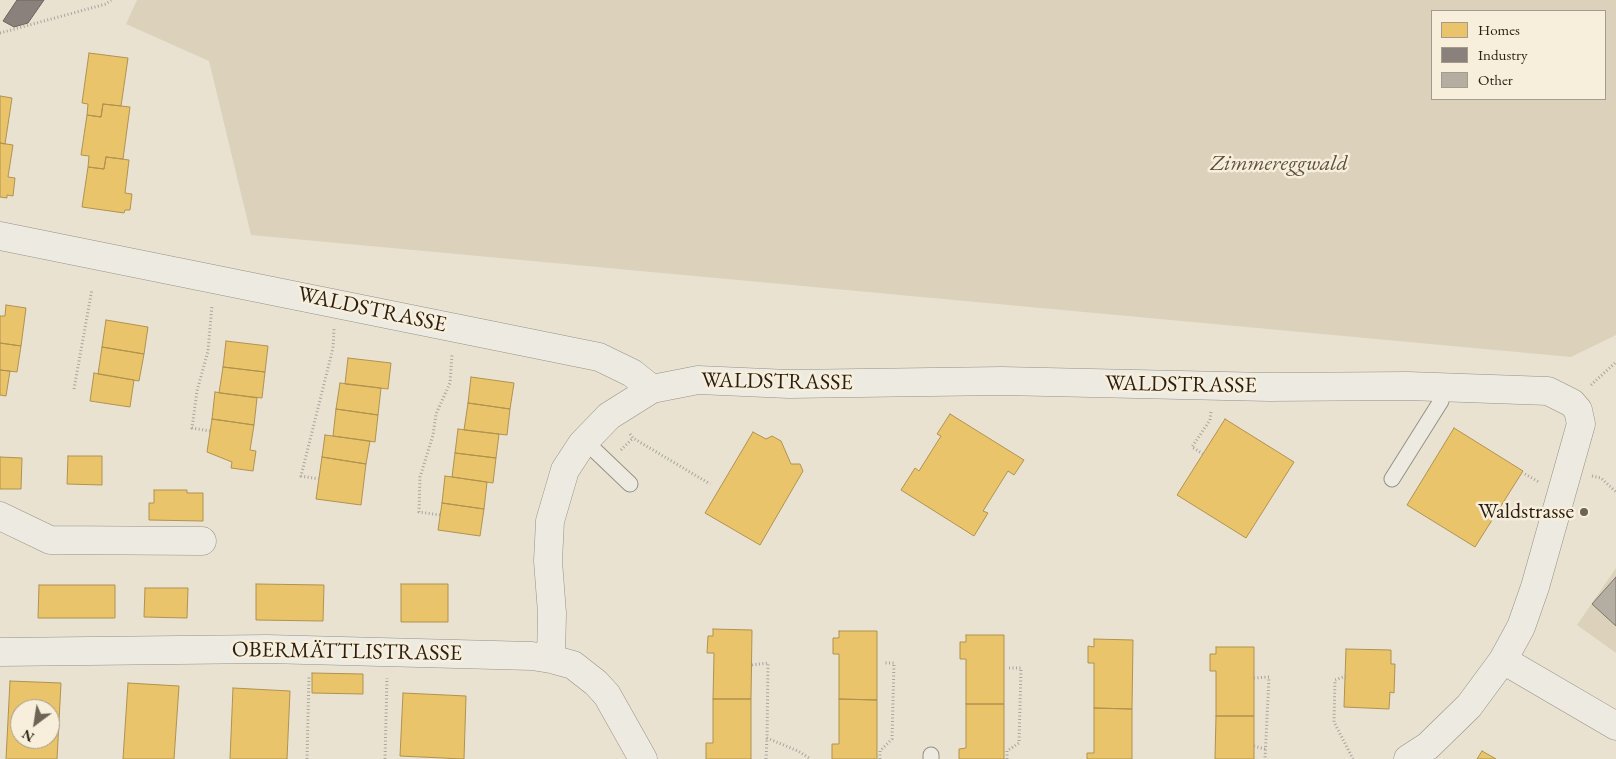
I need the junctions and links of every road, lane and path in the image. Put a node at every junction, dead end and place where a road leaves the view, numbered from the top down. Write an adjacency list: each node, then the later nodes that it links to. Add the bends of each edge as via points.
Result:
1 (111, 0): 2 (path)
2 (0, 32)
3 (0, 236): 12 (street, WALDSTRASSE, via 599,357 632,373)
4 (92, 289): 11 (path)
5 (213, 297): 15 (path, via 208,351 197,391 192,428)
6 (334, 324): 20 (path, via 333,348 301,476)
7 (452, 349): 24 (path, via 450,383 436,414 433,436 420,477 419,512)
8 (1616, 362): 13 (path)
9 (1212, 385): 10 (street, WALDSTRASSE); 12 (street, WALDSTRASSE, via 1002,381 789,384 698,380); 17 (path, via 1210,420 1192,447)
10 (1441, 387): 13 (street, WALDSTRASSE, via 1548,391); 19 (lane, via 1440,401)
11 (74, 389)
12 (652, 389): 16 (street, via 611,414)
13 (1572, 403): 30 (street, via 1578,410 1581,424 1576,443 1535,587 1521,627)
14 (628, 430): 22 (path, via 633,438)
15 (210, 431)
16 (585, 441): 21 (lane); 29 (street, via 565,470 550,521)
17 (1203, 454)
18 (1587, 474): 23 (path, via 1601,478)
19 (1392, 479)
20 (319, 480)
21 (630, 484)
22 (710, 484)
23 (1616, 492)
24 (440, 514)
25 (0, 516): 26 (street, via 50,540)
26 (202, 541)
27 (0, 652): 28 (street, OBERMÄTTLISTRASSE, via 267,650)
28 (388, 653): 29 (street, OBERMÄTTLISTRASSE); 42 (path)
29 (551, 659): 43 (street, OBERMÄTTLISTRASSE, via 573,665 596,682)
30 (1504, 660): 37 (street); 50 (street, via 1469,706 1428,746)
31 (884, 663): 46 (path, via 894,663 892,739 880,751)
32 (752, 665): 38 (path, via 768,663)
33 (309, 668): 41 (path)
34 (1009, 668): 47 (path, via 1021,668 1021,687 1019,743 1007,751)
35 (1346, 676): 49 (path, via 1336,680 1334,722)
36 (1254, 678): 40 (path, via 1269,677)
37 (1616, 726)
38 (767, 738): 44 (path); 45 (path)
39 (1254, 746): 40 (path)
40 (1265, 749): 48 (path)
41 (307, 759)
42 (385, 759)
43 (644, 759)
44 (766, 759)
45 (810, 759)
46 (880, 759)
47 (1007, 759)
48 (1265, 759)
49 (1353, 759)
50 (1408, 759)

